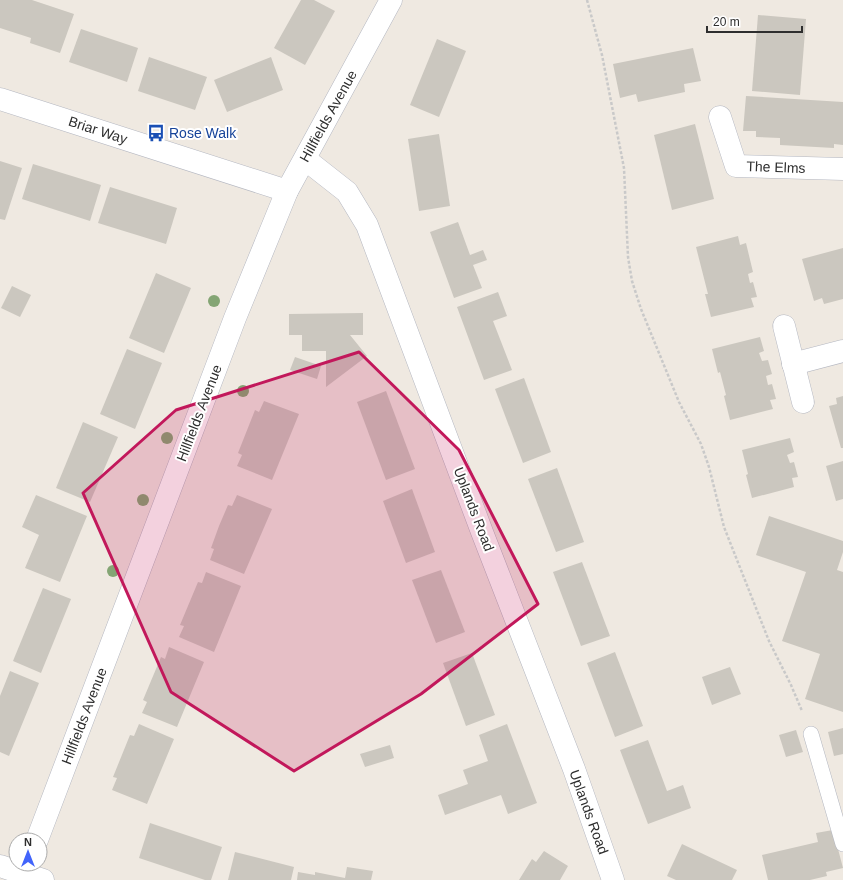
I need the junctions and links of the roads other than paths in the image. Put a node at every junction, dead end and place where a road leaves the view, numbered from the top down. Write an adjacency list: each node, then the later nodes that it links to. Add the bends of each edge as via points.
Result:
1 (391, 0): 4 (street, Hillfields Avenue)
2 (0, 99): 6 (street, Briar Way)
3 (720, 117): 5 (street, The Elms, via 736,166)
4 (304, 159): 6 (street, Hillfields Avenue); 16 (street, Uplands Road, via 347,192 366,225 574,769)
5 (843, 169)
6 (287, 190): 12 (street, Hillfields Avenue, via 235,318)
7 (784, 326): 9 (street)
8 (843, 351): 9 (street)
9 (793, 364): 10 (street)
10 (803, 402)
11 (812, 734): 13 (lane)
12 (40, 832)
13 (843, 844)
14 (0, 866): 15 (street)
15 (30, 874)
16 (613, 880)

